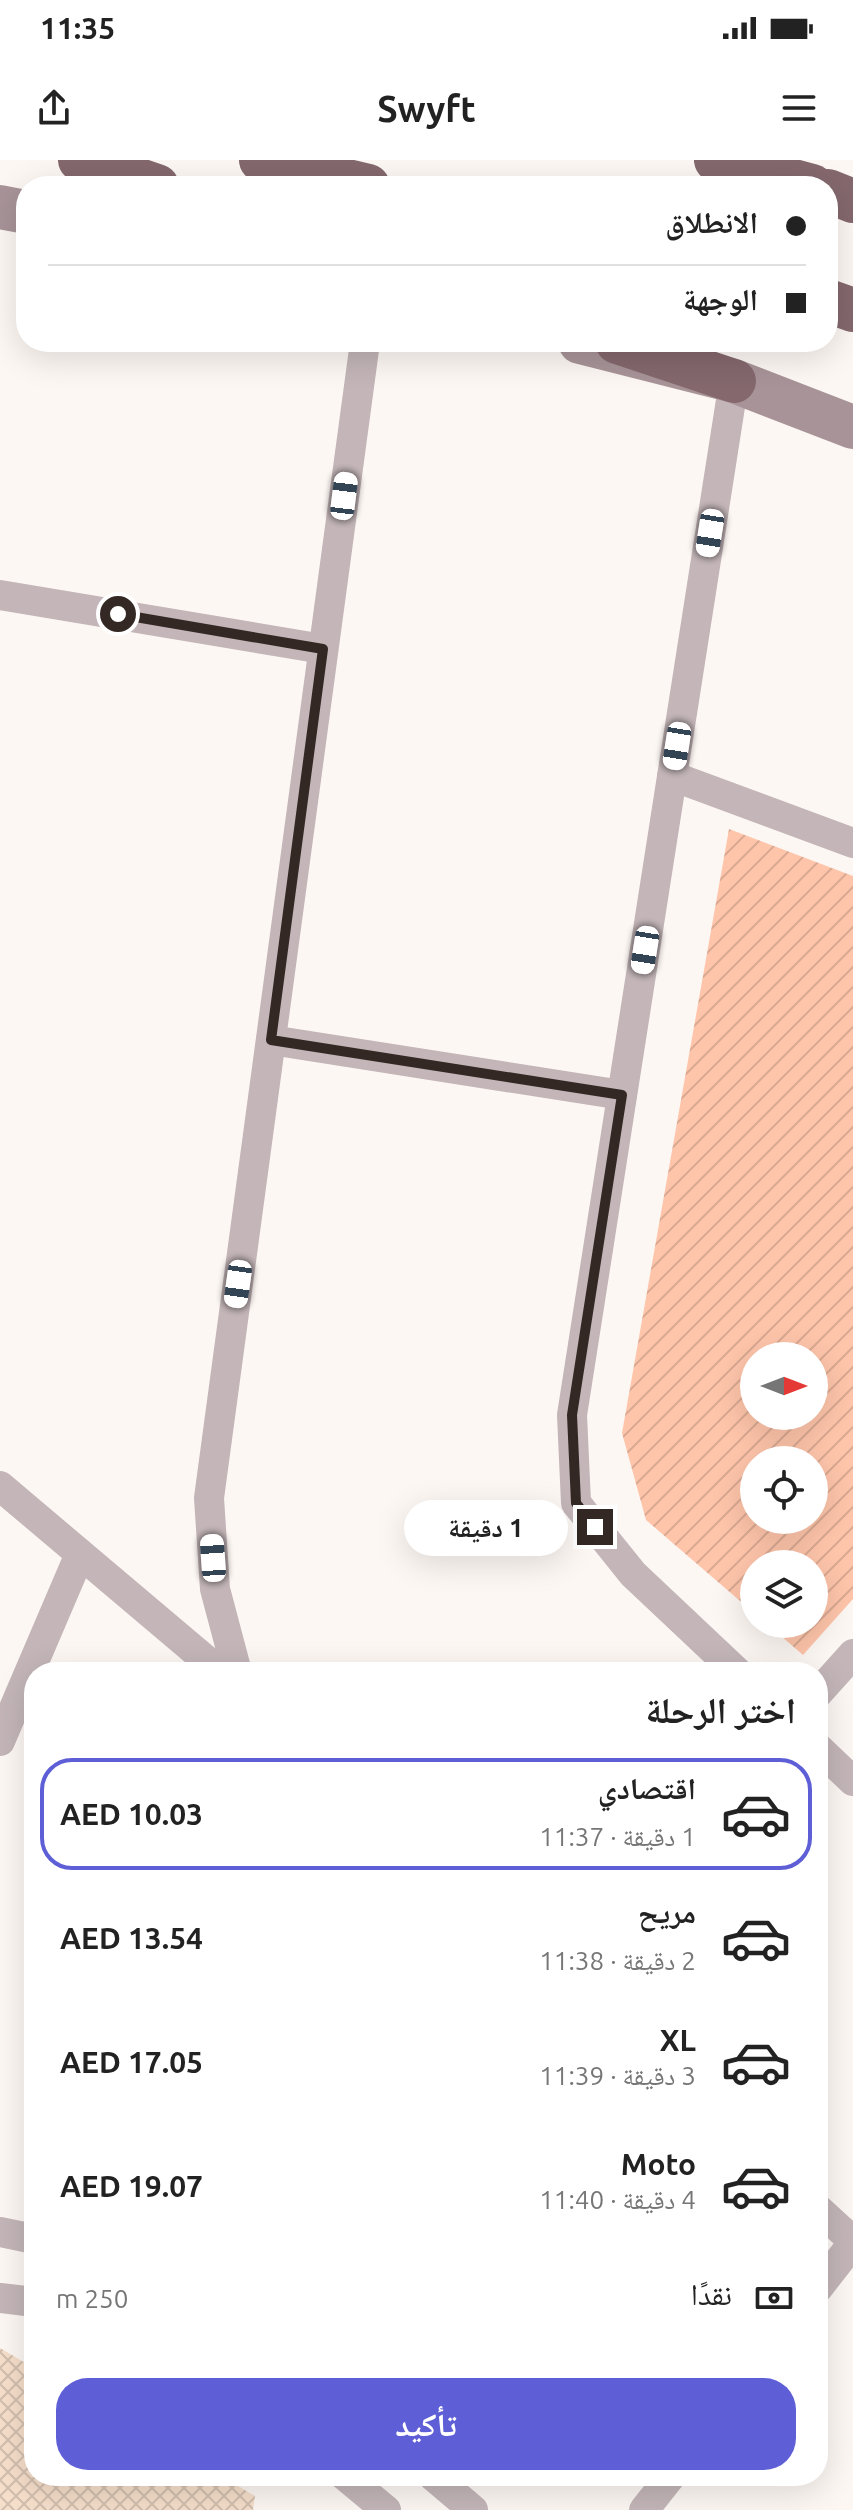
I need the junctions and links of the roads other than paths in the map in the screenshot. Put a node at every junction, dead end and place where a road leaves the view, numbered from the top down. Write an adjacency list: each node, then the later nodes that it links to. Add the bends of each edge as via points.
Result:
1 (80, 160): 4 (highway)
2 (261, 160): 5 (highway)
3 (716, 160): 6 (highway)
4 (127, 176)
5 (327, 176)
6 (775, 176)
7 (364, 352): 13 (street)
8 (619, 352): 10 (main road)
9 (647, 352): 10 (highway)
10 (734, 381): 11 (main road); 14 (street)
11 (853, 427)
12 (0, 595): 13 (street)
13 (323, 649): 16 (street)
14 (672, 776): 15 (street); 17 (street)
15 (853, 843)
16 (271, 1040): 17 (street); 23 (street, via 209,1498 215,1589)
17 (622, 1095): 24 (street, via 572,1415 576,1503 633,1574)
18 (0, 1486): 19 (street)
19 (80, 1554): 21 (street); 22 (street)
20 (853, 1654): 25 (street)
21 (34, 1662)
22 (208, 1662)
23 (234, 1662)
24 (726, 1662)
25 (828, 1682)
26 (24, 1685): 27 (street)
27 (0, 1741)
28 (828, 1757): 29 (street)
29 (853, 1781)
30 (828, 2218): 33 (street)
31 (0, 2232): 32 (street)
32 (24, 2237)
33 (853, 2242): 34 (street)
34 (828, 2275)
35 (0, 2298): 36 (street)
36 (24, 2301)
37 (350, 2486): 40 (street)
38 (445, 2486): 41 (street)
39 (663, 2486): 42 (street)
40 (386, 2510)
41 (473, 2510)
42 (644, 2510)

